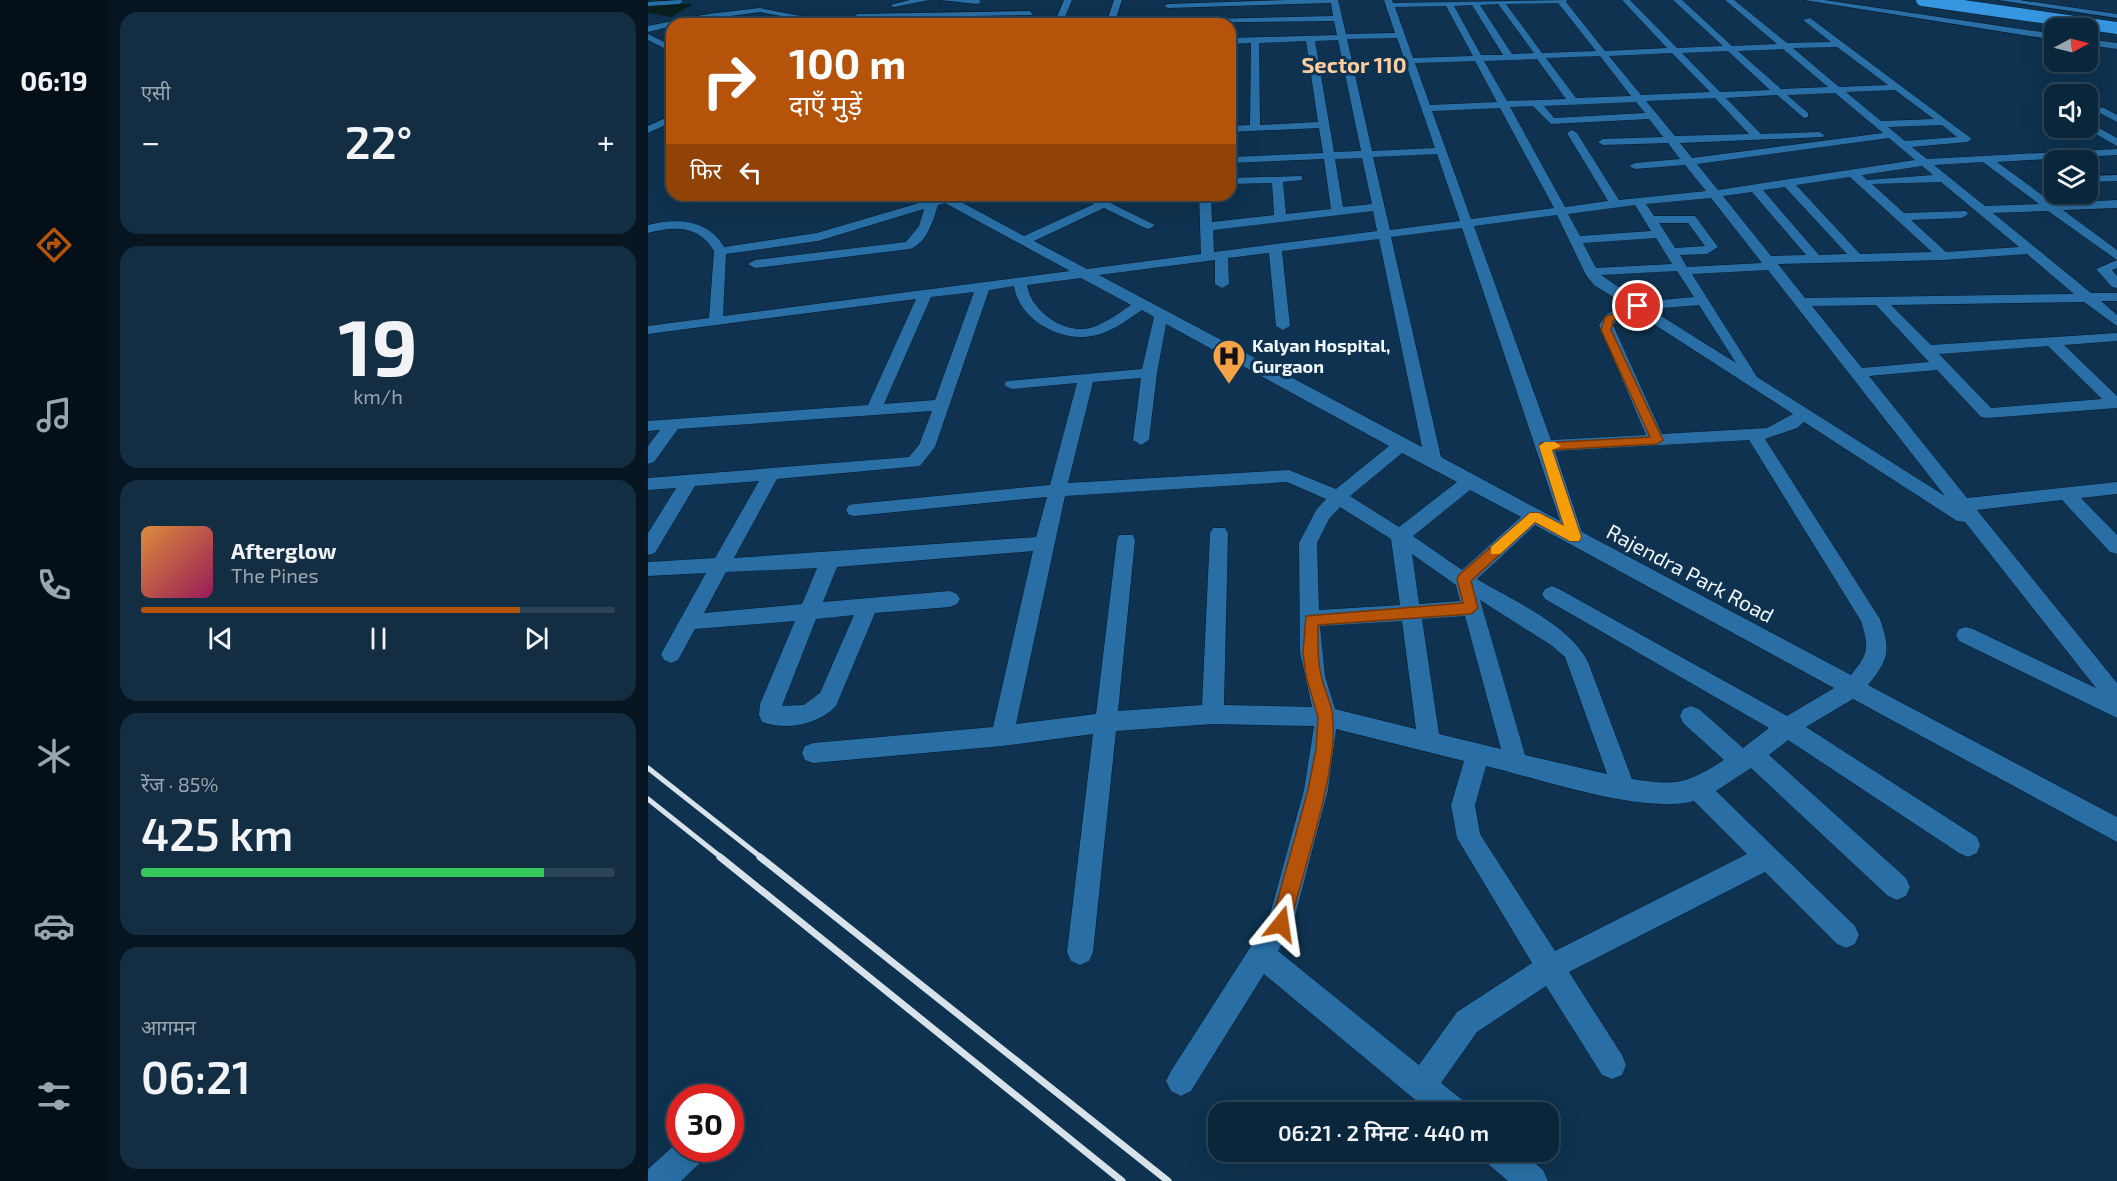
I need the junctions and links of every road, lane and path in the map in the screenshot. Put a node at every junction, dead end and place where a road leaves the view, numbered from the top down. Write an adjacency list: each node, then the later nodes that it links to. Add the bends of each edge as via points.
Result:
1 (925, 0): 28 (street, via 879,6)
2 (944, 0): 24 (street)
3 (1068, 0): 34 (street)
4 (1118, 0): 35 (street)
5 (1334, 0): 17 (street); 37 (street)
6 (1561, 0): 14 (street); 62 (street)
7 (1626, 0): 61 (street)
8 (1677, 0): 60 (street)
9 (1729, 0): 58 (street)
10 (1808, 0): 49 (street)
11 (1922, 0): 44 (highway, bridge)
12 (1963, 0): 41 (highway)
13 (2002, 0): 21 (street)
14 (1500, 1): 19 (street); 63 (street)
15 (679, 2): 22 (street)
16 (1448, 2): 18 (street); 19 (street); 65 (street)
17 (1168, 3): 36 (street)
18 (1389, 3): 48 (street)
19 (1475, 3): 64 (street)
20 (1908, 3): 38 (street)
21 (2024, 3): 29 (street); 38 (street)
22 (648, 4)
23 (720, 5): 27 (street)
24 (1009, 8)
25 (1030, 13): 26 (street)
26 (914, 15): 28 (street); 33 (street)
27 (708, 16): 30 (street); 31 (street, via 760,9)
28 (858, 16): 32 (street)
29 (2117, 16)
30 (699, 18)
31 (807, 18)
32 (854, 18)
33 (912, 18)
34 (1060, 18)
35 (1112, 18)
36 (1166, 18)
37 (1337, 18): 40 (street); 51 (street)
38 (2012, 19): 42 (street)
39 (1807, 20): 56 (street)
40 (1236, 22)
41 (2117, 22)
42 (2044, 23)
43 (666, 25): 45 (street)
44 (2117, 28)
45 (648, 29)
46 (2098, 30): 47 (street)
47 (2117, 33)
48 (1400, 35): 51 (street); 66 (street)
49 (2044, 35)
50 (648, 37): 57 (street)
51 (1342, 37): 52 (street); 98 (street)
52 (1310, 38): 55 (street); 83 (street)
53 (1236, 42): 55 (street)
54 (2098, 43): 59 (street)
55 (1255, 44): 84 (street)
56 (1839, 44): 58 (street); 67 (street)
57 (666, 46)
58 (1785, 46): 60 (street); 68 (street)
59 (2117, 46)
60 (1730, 48): 61 (street); 69 (street)
61 (1675, 50): 62 (street); 70 (street)
62 (1602, 53): 63 (street); 71 (street)
63 (1540, 56): 64 (street); 72 (street)
64 (1509, 57): 65 (street)
65 (1478, 58): 66 (street); 74 (street)
66 (1409, 61): 75 (street)
67 (1898, 87): 68 (street); 81 (street)
68 (1837, 90): 69 (street); 82 (street)
69 (1779, 92): 70 (street); 78 (street)
70 (1718, 95): 71 (street); 90 (street)
71 (1638, 99): 72 (street); 77 (street)
72 (1573, 101): 73 (street)
73 (1536, 103): 74 (street); 77 (street, via 1551,121)
74 (1504, 104): 75 (street); 129 (street)
75 (1426, 108): 96 (street)
76 (2102, 110): 79 (street)
77 (1652, 116): 91 (street)
78 (1804, 116)
79 (2117, 119)
80 (666, 121): 86 (street)
81 (1945, 122): 82 (street); 95 (street, via 1966,140)
82 (1879, 124): 89 (street)
83 (1324, 125): 84 (street); 99 (street)
84 (1256, 128): 85 (street)
85 (1236, 129)
86 (648, 130)
87 (2098, 131): 94 (street)
88 (1572, 133): 124 (street)
89 (1891, 135): 92 (street); 95 (street)
90 (1758, 137): 91 (street); 92 (street, via 1818,134)
91 (1671, 139): 93 (street); 104 (street)
92 (1848, 141): 104 (street)
93 (1603, 142)
94 (2117, 143)
95 (1903, 144): 105 (street)
96 (1441, 151): 98 (street); 136 (street)
97 (2117, 152): 100 (street)
98 (1367, 153): 99 (street); 126 (street)
99 (1329, 155): 102 (street); 130 (street)
100 (2038, 156): 101 (street); 103 (street)
101 (1986, 159): 105 (street); 127 (street)
102 (1236, 160)
103 (2044, 160)
104 (1689, 162): 106 (street); 116 (street)
105 (1924, 162): 107 (street); 109 (street)
106 (1635, 166)
107 (1858, 177): 109 (street); 114 (street); 133 (street)
108 (1298, 178): 111 (street)
109 (1944, 178): 128 (street)
110 (2117, 178): 112 (street)
111 (1277, 179): 113 (street); 134 (street)
112 (2098, 179)
113 (1236, 181)
114 (1788, 183): 115 (street); 153 (street)
115 (1755, 188): 116 (street); 154 (street)
116 (1714, 194): 122 (street); 155 (street)
117 (933, 201): 140 (street)
118 (938, 201): 149 (street, via 910,245)
119 (943, 201): 144 (street, Rajendra Park Road)
120 (1098, 201): 123 (street)
121 (1205, 201): 138 (street)
122 (1638, 201): 124 (street); 135 (street)
123 (1104, 204): 137 (street); 144 (street)
124 (1616, 204): 129 (street)
125 (2111, 204): 127 (street); 131 (street)
126 (1378, 207): 130 (street); 141 (street)
127 (2051, 207): 128 (street); 152 (street)
128 (1983, 210): 146 (street)
129 (1562, 211): 136 (street); 143 (street)
130 (1338, 212): 134 (street)
131 (2117, 212)
132 (1962, 214): 133 (street)
133 (1900, 216): 151 (street)
134 (1280, 218): 138 (street)
135 (1651, 220): 142 (street); 148 (street, via 1691,219 1712,247)
136 (1467, 223): 141 (street); 197 (street)
137 (1149, 225)
138 (1205, 227): 150 (street)
139 (648, 229): 147 (street, via 685,224 704,232)
140 (838, 232): 147 (street); 149 (street)
141 (1384, 234): 145 (street); 199 (street)
142 (1660, 234): 143 (street); 148 (street)
143 (1575, 240): 159 (street)
144 (1023, 241): 160 (street, Rajendra Park Road)
145 (1275, 248): 150 (street); 176 (street)
146 (2030, 250): 151 (street); 167 (street)
147 (720, 251): 174 (street)
148 (1671, 252): 158 (street)
149 (828, 256): 156 (street)
150 (1214, 256): 160 (street); 162 (street)
151 (1942, 256): 153 (street)
152 (2117, 256)
153 (1857, 258): 154 (street)
154 (1816, 259): 155 (street)
155 (1769, 263): 158 (street); 170 (street)
156 (755, 264)
157 (2117, 264): 163 (street, via 2103,269)
158 (1682, 269): 159 (street); 169 (street)
159 (1591, 272): 172 (street)
160 (1083, 273): 161 (street); 171 (street, Rajendra Park Road)
161 (1020, 281): 164 (street); 171 (street, via 1025,302 1033,312 1078,333 1092,332)
162 (1222, 284)
163 (2117, 284)
164 (983, 286): 165 (street); 188 (street)
165 (926, 293): 174 (street); 189 (street)
166 (2117, 297): 167 (street)
167 (2089, 299): 168 (street); 175 (street)
168 (1879, 300): 170 (street); 180 (street)
169 (1703, 301): 172 (street); 185 (street)
170 (1800, 302): 182 (street)
171 (1142, 304): 173 (street, Rajendra Park Road)
172 (1638, 306): 185 (street); 195 (street, via 1608,319 1606,330)
173 (1161, 315): 183 (street); 196 (street, Rajendra Park Road)
174 (716, 321): 177 (street)
175 (2117, 322)
176 (1283, 326)
177 (648, 330)
178 (2117, 337): 179 (street)
179 (2052, 342): 180 (street); 187 (street)
180 (1926, 350): 181 (street)
181 (1941, 365): 182 (street); 187 (street, via 1987,413)
182 (1856, 373): 208 (street)
183 (1149, 374): 184 (street); 194 (street)
184 (1086, 378): 186 (street); 205 (street)
185 (1756, 382): 190 (street)
186 (1012, 384)
187 (2116, 403)
188 (942, 405): 189 (street); 200 (street, via 927,447 914,462)
189 (874, 409): 191 (street)
190 (1804, 413): 193 (street, via 1791,424); 211 (street)
191 (673, 424): 192 (street); 198 (street)
192 (648, 426)
193 (1754, 435): 195 (street); 233 (street, via 1870,619 1878,643 1875,661)
194 (1141, 440)
195 (1657, 440): 197 (street)
196 (1402, 444): 199 (street, Rajendra Park Road); 207 (street)
197 (1545, 446): 214 (street)
198 (648, 458)
199 (1432, 461): 202 (street, Rajendra Park Road)
200 (771, 475): 201 (street); 220 (street)
201 (689, 481): 203 (street); 218 (street)
202 (1470, 481): 210 (street, Rajendra Park Road); 213 (street)
203 (648, 484)
204 (2117, 488): 206 (street)
205 (1057, 490): 207 (street, via 1289,476); 209 (street); 216 (street)
206 (2066, 493): 208 (street); 217 (street)
207 (1338, 497): 213 (street); 229 (street, via 1308,543)
208 (1962, 506): 211 (street)
209 (855, 510)
210 (1534, 516): 214 (street, Rajendra Park Road); 222 (street)
211 (1979, 526): 234 (street)
212 (1219, 533): 236 (street)
213 (1401, 536): 222 (street); 228 (street)
214 (1574, 537): 233 (street, Rajendra Park Road)
215 (1126, 540): 239 (street)
216 (1044, 543): 219 (street); 241 (street)
217 (2117, 547)
218 (648, 548)
219 (830, 560): 220 (street); 227 (street)
220 (719, 566): 221 (street); 230 (street)
221 (648, 569)
222 (1464, 579): 226 (street); 247 (street, via 1572,651)
223 (1552, 594): 240 (street)
224 (950, 599): 225 (street)
225 (868, 606): 227 (street); 227 (street, via 828,699 819,709 803,715 770,715)
226 (1471, 608): 228 (street); 246 (street)
227 (808, 611): 230 (street)
228 (1411, 612): 229 (street); 242 (street)
229 (1311, 620): 238 (street, via 1310,652)
230 (688, 622): 232 (street)
231 (1966, 635): 235 (street)
232 (671, 654)
233 (1854, 688): 240 (street); 249 (street, Rajendra Park Road)
234 (2117, 699)
235 (2117, 709)
236 (1213, 714): 238 (street); 239 (street)
237 (1691, 716): 245 (street)
238 (1326, 717): 242 (street); 255 (street, via 1316,790 1281,924)
239 (1105, 722): 241 (street); 254 (street)
240 (1787, 727): 245 (street); 250 (street)
241 (1002, 736): 243 (street)
242 (1429, 741): 244 (street)
243 (813, 753)
244 (1478, 753): 246 (street); 256 (street, via 1463,805 1469,838)
245 (1747, 758): 248 (street); 252 (street)
246 (1516, 763): 247 (street)
247 (1624, 789): 248 (street, via 1679,794)
248 (1698, 789): 251 (street)
249 (2117, 830)
250 (1968, 845)
251 (1768, 857): 253 (street); 256 (street)
252 (1897, 887)
253 (1846, 935)
254 (1080, 952)
255 (1263, 956): 258 (street); 259 (street)
256 (1549, 968): 257 (street); 259 (street, via 1467,1022)
257 (1612, 1065)
258 (1181, 1081)
259 (1422, 1085): 260 (street)
260 (1441, 1102)
261 (678, 1162): 263 (street)
262 (1510, 1162): 264 (street)
263 (658, 1181)
264 (1532, 1181)

